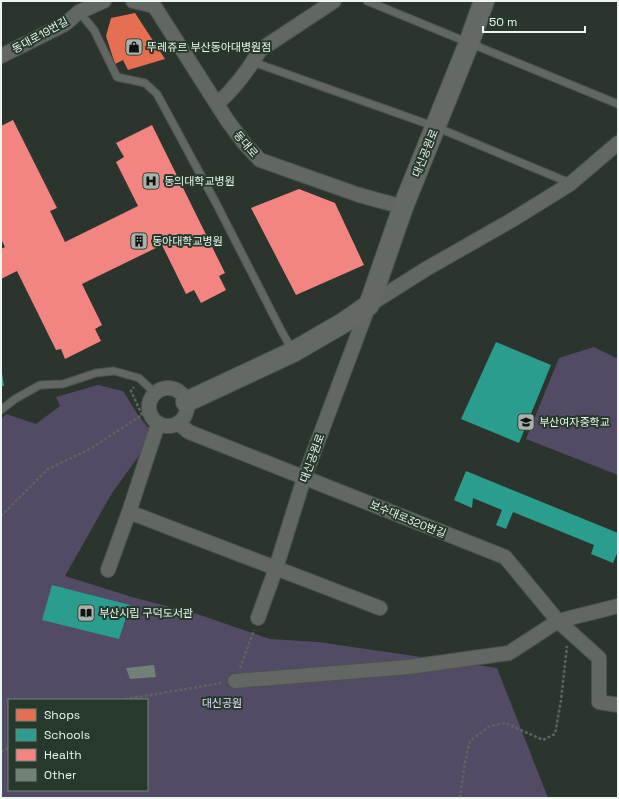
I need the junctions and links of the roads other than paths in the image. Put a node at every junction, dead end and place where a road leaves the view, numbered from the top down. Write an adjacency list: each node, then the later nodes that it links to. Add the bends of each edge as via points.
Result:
1 (104, 1): 7 (street, 동대로19번길)
2 (133, 1): 6 (street)
3 (334, 1): 10 (street, via 260,50)
4 (367, 1): 8 (lane)
5 (484, 1): 8 (street, 대신공원로)
6 (152, 3): 11 (street, 동대로)
7 (81, 7): 9 (street, 동대로19번길, via 65,24); 18 (lane, via 117,77 145,83 157,94)
8 (469, 43): 12 (lane); 13 (street, 대신공원로)
9 (1, 56)
10 (253, 62): 11 (street); 13 (lane)
11 (217, 104): 16 (street, 동대로, via 244,143 260,160 359,195)
12 (618, 104)
13 (436, 127): 15 (lane); 16 (street, 대신공원로)
14 (618, 143): 15 (street)
15 (570, 184): 17 (street)
16 (403, 207): 17 (street, 대신공원로)
17 (369, 305): 18 (street); 24 (street, 대신공원로)
18 (294, 352): 20 (street)
19 (155, 393): 20 (street, via 173,389 181,394); 21 (lane, via 139,378 114,372 96,373 63,384 40,385); 23 (street, via 149,403 150,415)
20 (186, 402): 22 (street, via 187,410)
21 (1, 410)
22 (178, 423): 23 (street, via 168,426); 24 (street, 보수대로320번길, via 189,432)
23 (158, 424): 25 (street)
24 (304, 478): 26 (street, 대신공원로); 31 (street, 보수대로320번길, via 505,557)
25 (129, 512): 26 (street); 27 (street)
26 (276, 568): 29 (street); 30 (street, 대신공원로)
27 (108, 570)
28 (618, 606): 31 (street)
29 (380, 608)
30 (258, 618)
31 (563, 625): 32 (street, via 509,653 408,667); 33 (street, 보수대로320번길, via 599,658 599,702)
32 (235, 681)
33 (618, 705)

